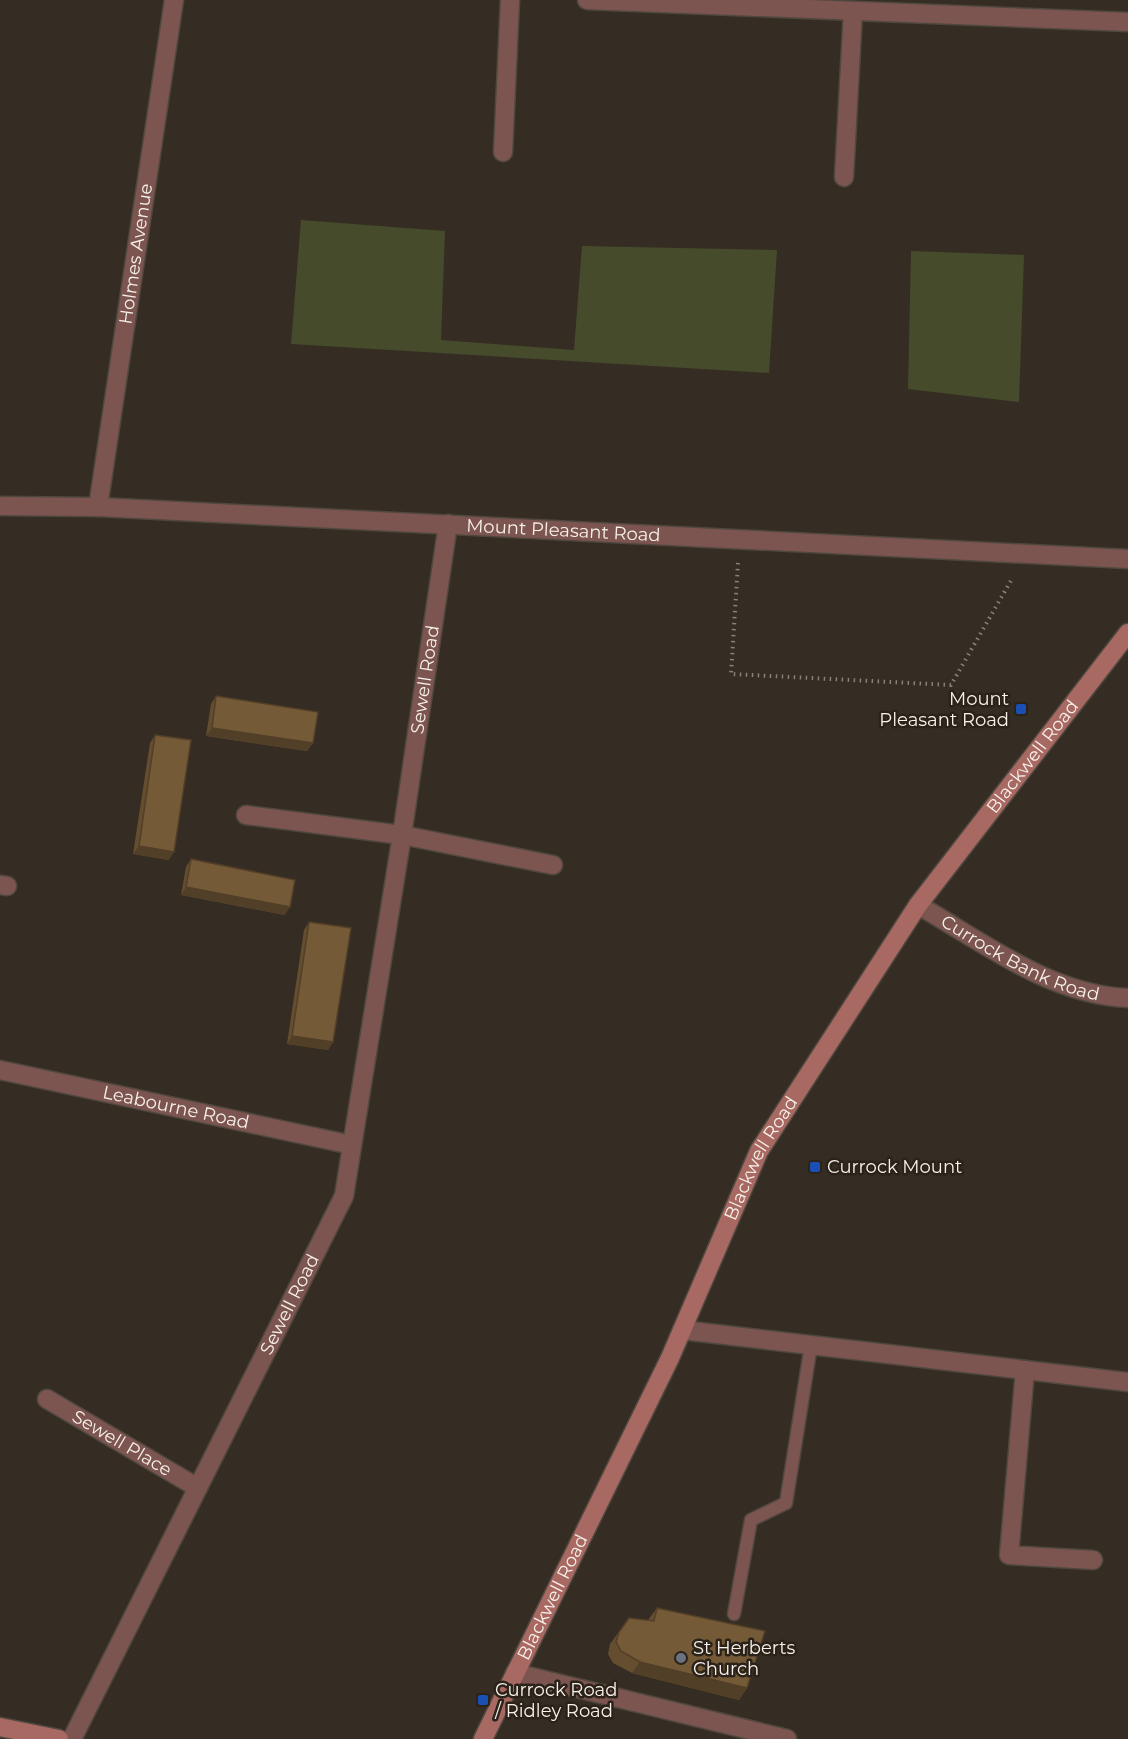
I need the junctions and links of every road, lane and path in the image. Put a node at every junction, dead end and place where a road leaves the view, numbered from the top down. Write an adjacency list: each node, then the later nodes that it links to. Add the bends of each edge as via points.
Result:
1 (174, 0): 9 (street, Holmes Avenue)
2 (510, 0): 6 (street)
3 (587, 0): 4 (street)
4 (853, 11): 5 (street); 7 (street)
5 (1128, 22)
6 (503, 152)
7 (844, 177)
8 (0, 506): 9 (street, Mount Pleasant Road)
9 (98, 507): 10 (street, Mount Pleasant Road)
10 (448, 524): 11 (street, Mount Pleasant Road); 16 (street, Sewell Road)
11 (739, 539): 12 (street, Mount Pleasant Road); 12 (path, via 731,674 951,685)
12 (1026, 553): 13 (street, Mount Pleasant Road)
13 (1128, 559)
14 (1128, 633): 18 (street, Blackwell Road)
15 (246, 815): 16 (street)
16 (402, 835): 17 (street); 21 (street, Sewell Road)
17 (553, 865)
18 (918, 905): 19 (street, Currock Bank Road, via 1055,983 1105,997); 22 (street, Blackwell Road, via 759,1152)
19 (1128, 998)
20 (0, 1070): 21 (street, Leabourne Road)
21 (352, 1145): 27 (street, Sewell Road, via 344,1196)
22 (682, 1330): 23 (street); 30 (street, Blackwell Road)
23 (811, 1345): 24 (street); 29 (lane, via 786,1503 751,1520)
24 (1025, 1370): 25 (street); 28 (street, via 1009,1556)
25 (1128, 1382)
26 (47, 1399): 27 (street, Sewell Place)
27 (198, 1488): 33 (street, Sewell Road)
28 (1093, 1560)
29 (734, 1614)
30 (515, 1673): 34 (street, Blackwell Road); 35 (street)
31 (0, 1726): 32 (street)
32 (60, 1739)
33 (72, 1739)
34 (483, 1739)
35 (787, 1739)

